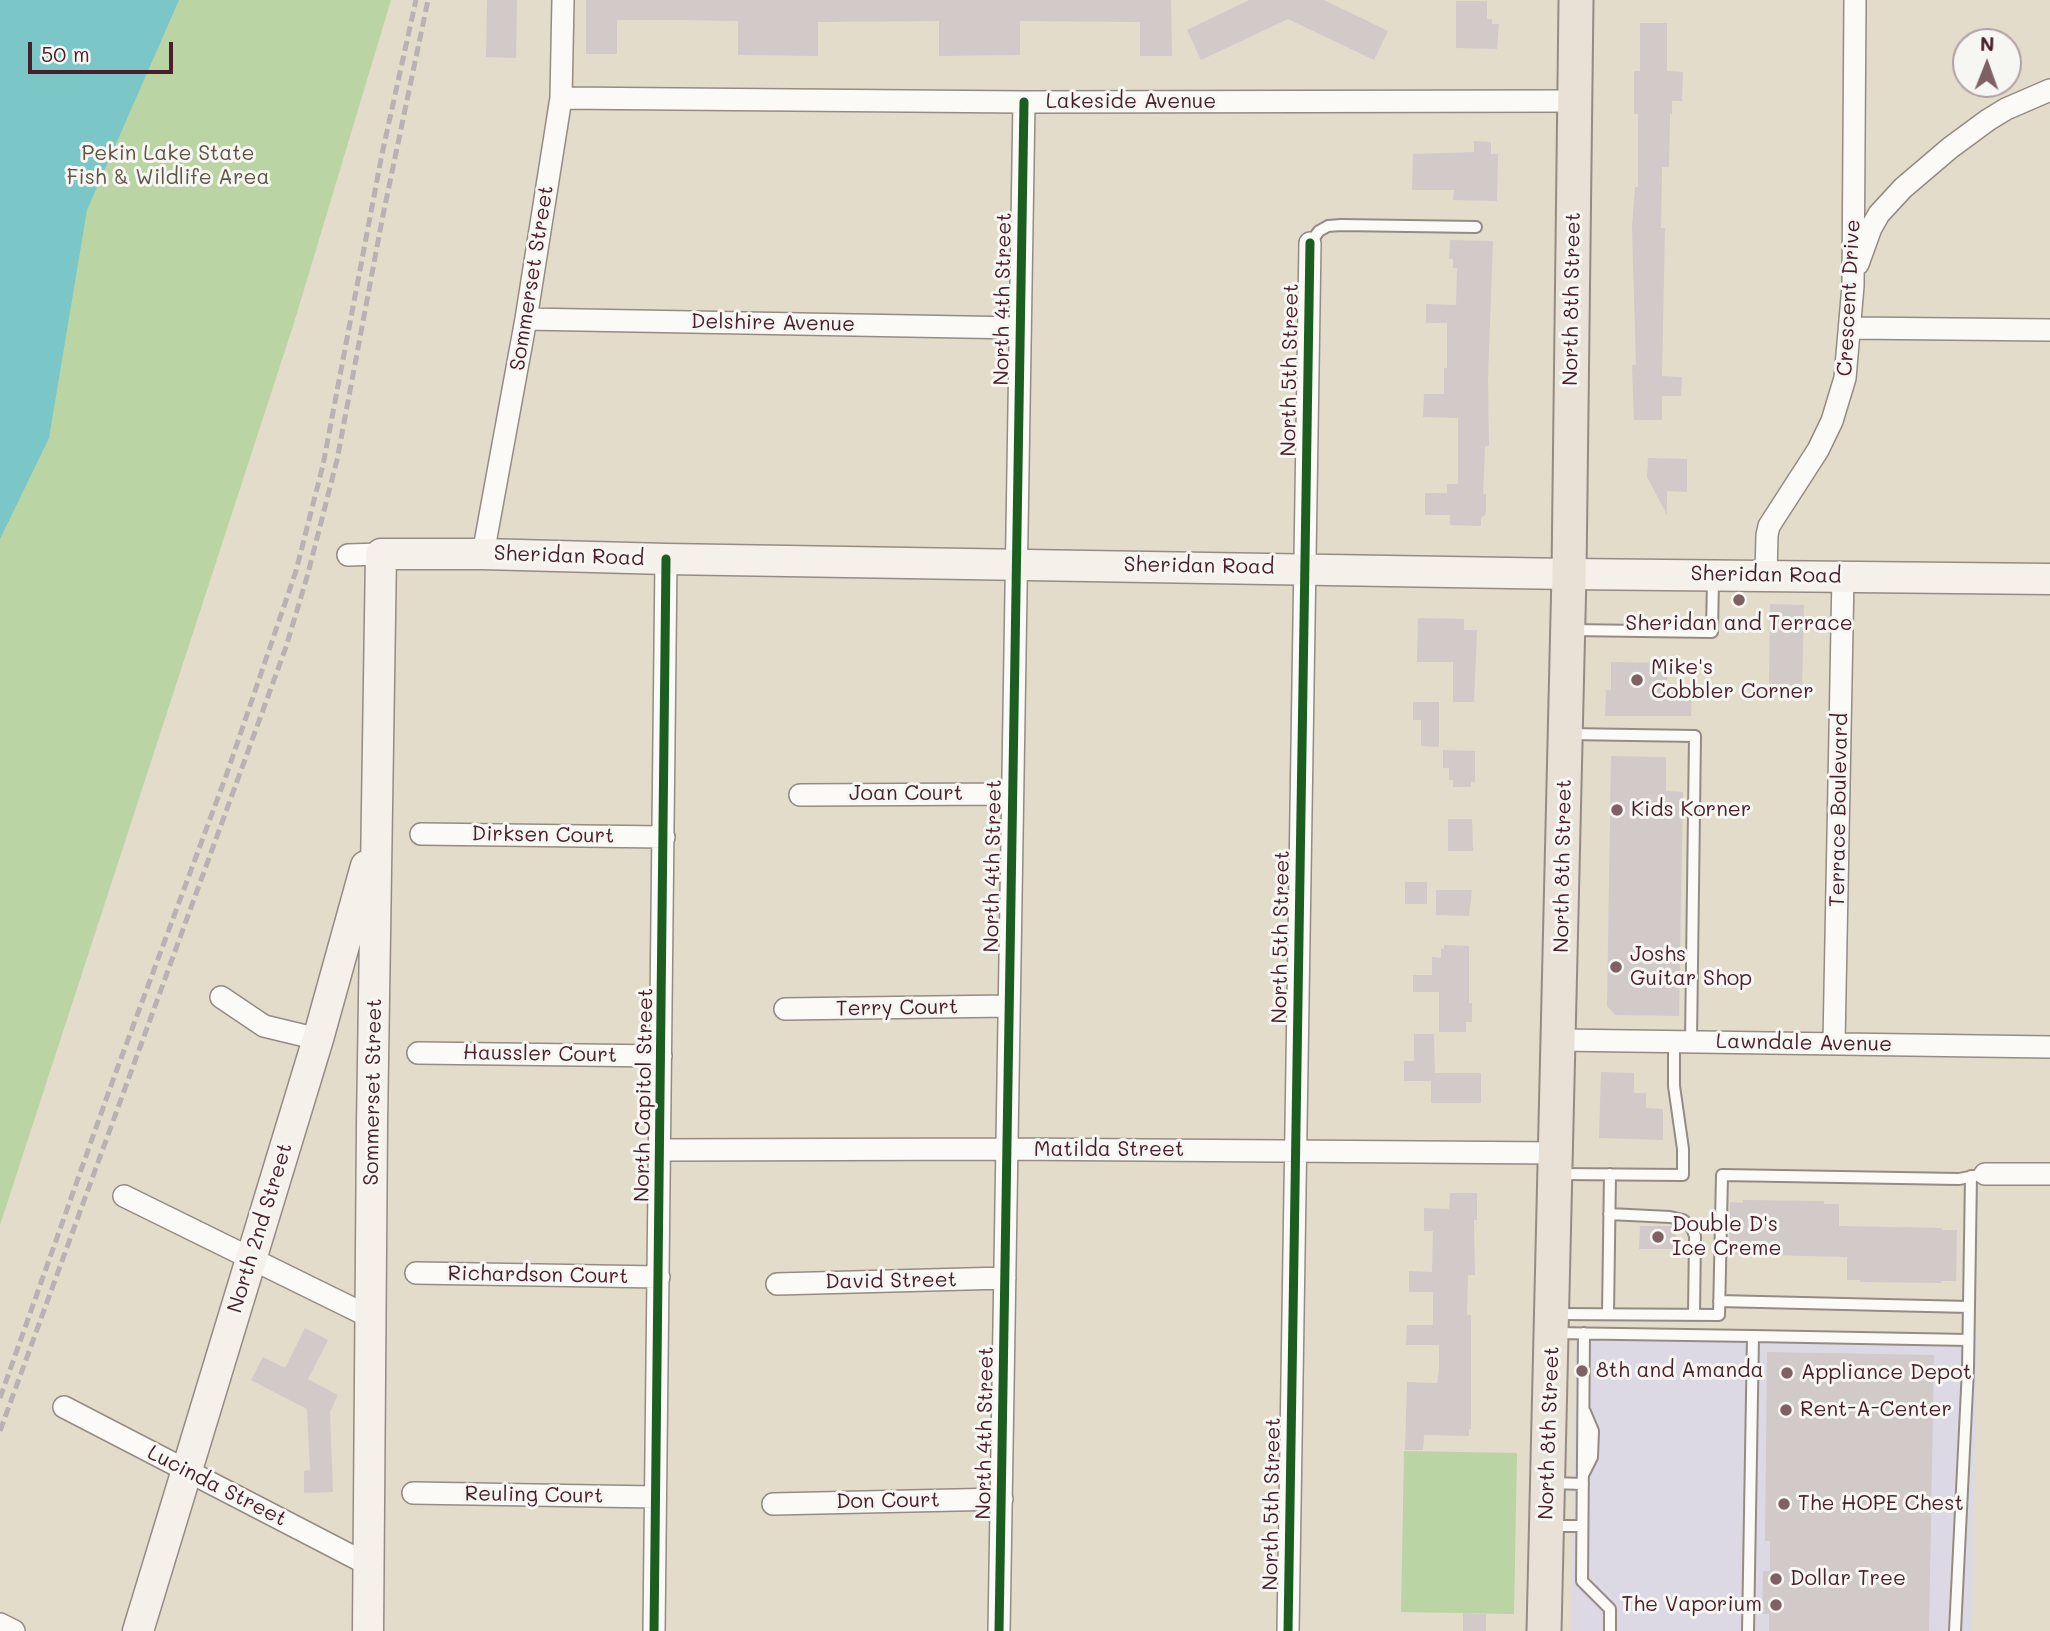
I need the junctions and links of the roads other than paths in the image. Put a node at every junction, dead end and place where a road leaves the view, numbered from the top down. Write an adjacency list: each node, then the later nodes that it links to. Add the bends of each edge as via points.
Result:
1 (563, 0): 5 (street, Sommerset Street)
2 (1576, 0): 6 (main road, North 8th Street)
3 (1855, 0): 10 (street, Crescent Drive)
4 (2050, 90): 10 (street, via 1988,120 1889,202 1871,228)
5 (561, 98): 7 (street, Lakeside Avenue); 11 (street, Sommerset Street)
6 (1574, 101): 7 (street, Lakeside Avenue); 21 (main road, North 8th Street)
7 (1024, 102): 12 (street, North 4th Street)
8 (1476, 227): 9 (lane, via 1328,226)
9 (1310, 243): 20 (street, North 5th Street)
10 (1853, 286): 13 (street, Crescent Drive)
11 (526, 319): 12 (street, Delshire Avenue); 16 (street, Sommerset Street)
12 (1019, 328): 19 (street, North 4th Street)
13 (1851, 328): 14 (street); 23 (street, Crescent Drive, via 1845,378 1832,421 1769,526)
14 (2050, 330)
15 (381, 554): 16 (main road, Sheridan Road); 17 (street, Sheridan Road); 30 (main road, Sommerset Street)
16 (483, 554): 18 (main road, Sheridan Road)
17 (348, 555)
18 (666, 559): 19 (main road, Sheridan Road); 32 (street, North Capitol Street)
19 (1016, 563): 20 (main road, Sheridan Road); 29 (street, North 4th Street)
20 (1304, 568): 21 (main road, Sheridan Road); 45 (street, North 5th Street)
21 (1569, 574): 22 (main road, Sheridan Road); 26 (main road, North 8th Street)
22 (1713, 575): 23 (main road, Sheridan Road); 26 (lane, via 1712,632)
23 (1766, 575): 24 (main road, Sheridan Road)
24 (1843, 576): 25 (main road, Sheridan Road); 39 (street, Terrace Boulevard)
25 (2050, 579)
26 (1568, 630): 27 (main road, North 8th Street)
27 (1566, 734): 37 (main road, North 8th Street); 38 (lane, via 1695,736)
28 (800, 794): 29 (street, Joan Court)
29 (1011, 794): 34 (street, North 4th Street)
30 (377, 823): 36 (main road, North 2nd Street); 61 (main road, Sommerset Street)
31 (422, 834): 32 (street, Dirksen Court)
32 (664, 837): 42 (street, North Capitol Street)
33 (221, 997): 36 (street, via 264,1026)
34 (1009, 1006): 35 (street, Terry Court); 43 (street, North 4th Street)
35 (785, 1009)
36 (318, 1039): 52 (main road, North 2nd Street)
37 (1559, 1040): 38 (street, Lawndale Avenue); 46 (main road, North 8th Street)
38 (1682, 1041): 39 (street, Lawndale Avenue); 47 (lane, via 1674,1086 1683,1175)
39 (1834, 1043): 40 (street, Lawndale Avenue)
40 (2050, 1047)
41 (418, 1053): 42 (street, Haussler Court)
42 (661, 1056): 44 (street, North Capitol Street)
43 (1006, 1149): 44 (street, Matilda Street); 45 (street, Matilda Street); 55 (street, North 4th Street)
44 (661, 1150): 54 (street, North Capitol Street)
45 (1295, 1150): 46 (street, Matilda Street); 82 (street, North 5th Street)
46 (1556, 1163): 47 (lane); 62 (main road, North 8th Street)
47 (1610, 1174): 51 (lane)
48 (2050, 1174): 49 (street)
49 (1978, 1175): 57 (lane, via 1959,1179 1722,1175); 58 (lane)
50 (124, 1196): 52 (street)
51 (1609, 1214): 59 (lane); 60 (lane, via 1670,1217 1692,1228)
52 (250, 1260): 61 (street); 66 (main road, North 2nd Street)
53 (416, 1273): 54 (street, Richardson Court)
54 (659, 1277): 70 (street, North Capitol Street)
55 (1004, 1278): 56 (street, David Street); 71 (street, North 4th Street)
56 (777, 1284)
57 (1719, 1301): 58 (lane); 60 (lane, via 1719,1315)
58 (1969, 1307): 64 (lane)
59 (1608, 1314): 60 (lane); 62 (lane)
60 (1694, 1315)
61 (370, 1317): 75 (main road, Sommerset Street)
62 (1563, 1327): 63 (lane); 67 (lane, via 1584,1410); 68 (main road, North 8th Street)
63 (1753, 1336): 64 (lane); 85 (lane)
64 (1968, 1340): 86 (lane)
65 (64, 1407): 66 (street, Lucinda Street)
66 (188, 1470): 75 (street, Lucinda Street); 78 (main road, North 2nd Street)
67 (1583, 1480): 68 (lane); 74 (lane)
68 (1547, 1483): 73 (main road, North 8th Street)
69 (413, 1493): 70 (street, Reuling Court)
70 (655, 1497): 80 (street, North Capitol Street)
71 (1002, 1499): 72 (street, Don Court); 81 (street, North 4th Street)
72 (774, 1504)
73 (1546, 1526): 74 (lane); 83 (main road, North 8th Street)
74 (1582, 1526): 84 (lane, via 1581,1581 1610,1609)
75 (369, 1565): 79 (main road, Sommerset Street)
76 (0, 1624): 77 (street)
77 (14, 1631)
78 (138, 1631)
79 (369, 1631)
80 (654, 1631)
81 (999, 1631)
82 (1288, 1631)
83 (1544, 1631)
84 (1609, 1631)
85 (1748, 1631)
86 (1955, 1631)

